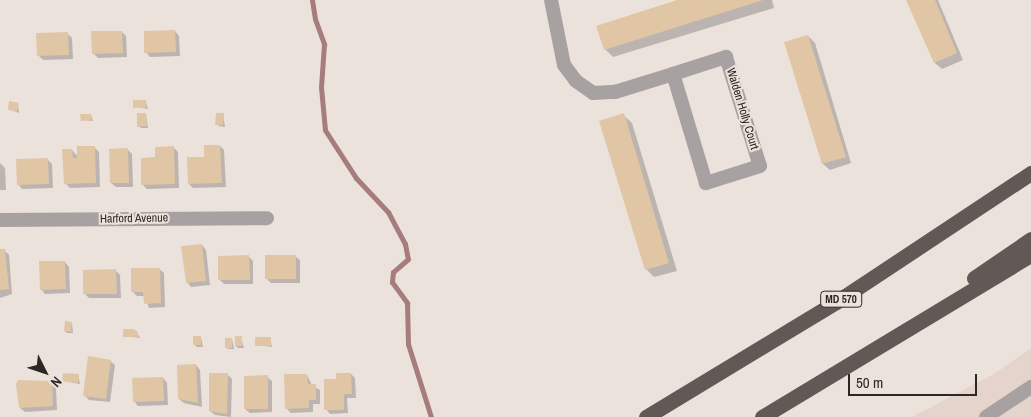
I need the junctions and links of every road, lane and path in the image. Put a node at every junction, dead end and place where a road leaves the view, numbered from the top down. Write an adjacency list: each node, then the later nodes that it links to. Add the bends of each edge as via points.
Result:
1 (550, 0): 2 (street, Walden Holly Court, via 564,65 589,90 602,94 615,92)
2 (673, 74): 2 (street, Walden Holly Court, via 706,183 760,166 726,57)
3 (1031, 173): 10 (highway, MD 570, via 836,302)
4 (267, 218): 5 (street, Harford Avenue)
5 (0, 220)
6 (1031, 239): 8 (highway)
7 (1031, 255): 8 (highway)
8 (856, 360): 11 (highway)
9 (1031, 387): 12 (street)
10 (646, 417)
11 (762, 417)
12 (986, 417)

